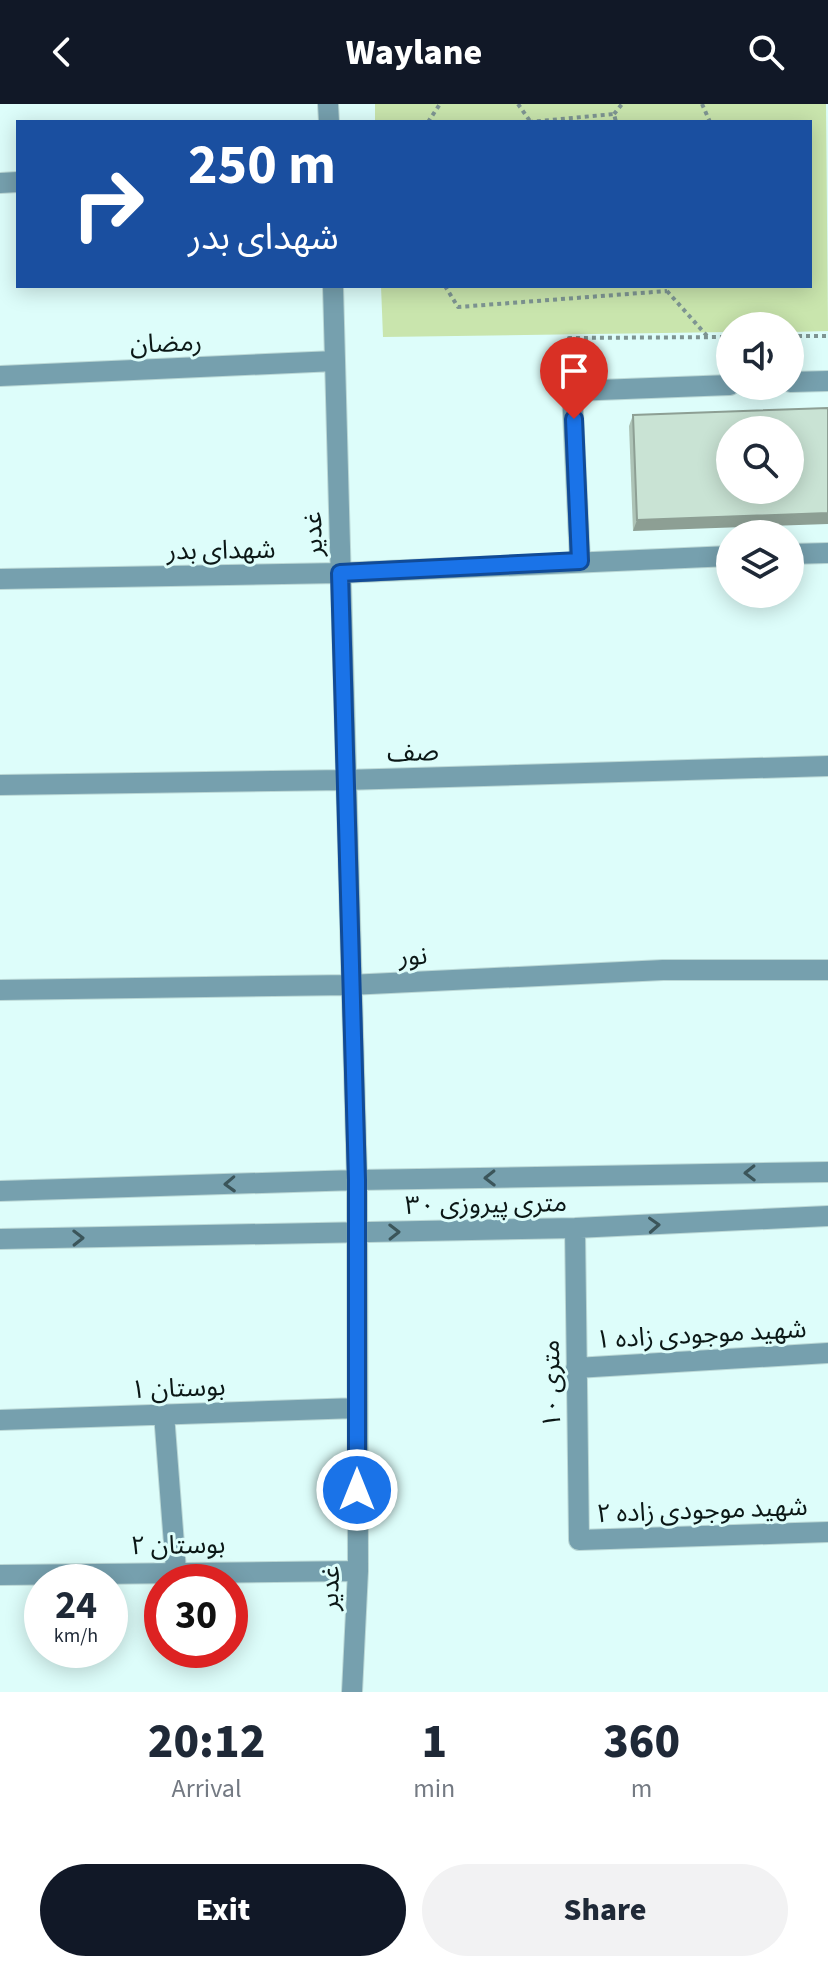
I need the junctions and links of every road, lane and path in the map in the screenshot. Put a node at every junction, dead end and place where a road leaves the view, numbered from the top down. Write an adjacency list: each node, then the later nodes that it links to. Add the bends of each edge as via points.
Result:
1 (622, 104): 2 (path)
2 (614, 114): 3 (path); 4 (path)
3 (542, 120)
4 (616, 120)
5 (333, 288): 12 (street, غدیر)
6 (446, 288): 7 (path, via 458,307)
7 (668, 289): 10 (path)
8 (804, 336): 9 (path)
9 (828, 336)
10 (709, 337): 11 (path); 17 (path, via 569,338)
11 (716, 337)
12 (335, 361): 13 (street, رمضان); 22 (street, غدیر)
13 (0, 376)
14 (828, 381): 15 (street)
15 (804, 382)
16 (716, 386): 17 (street)
17 (572, 391): 21 (street)
18 (828, 553): 19 (street)
19 (804, 554)
20 (716, 556): 21 (street, شهدای بدر)
21 (580, 561): 22 (street, شهدای بدر)
22 (340, 573): 23 (street, شهدای بدر); 25 (street, غدیر)
23 (0, 579)
24 (828, 766): 25 (street, صف)
25 (344, 780): 26 (street, صف); 28 (street, غدیر)
26 (0, 785)
27 (828, 970): 28 (street, نور, via 663,970)
28 (349, 985): 29 (street, نور); 31 (street, غدیر)
29 (0, 990)
30 (828, 1172): 31 (street, ۳۰ متری پیروزی, one-way to 31)
31 (357, 1180): 32 (street, ۳۰ متری پیروزی, one-way to 32); 35 (street, غدیر)
32 (0, 1191)
33 (828, 1216): 34 (street, ۳۰ متری پیروزی, one-way to 33)
34 (575, 1228): 35 (street, ۳۰ متری پیروزی, one-way to 34); 38 (street, ۱۰ متری)
35 (358, 1233): 36 (street, ۳۰ متری پیروزی, one-way to 35); 39 (street, غدیر)
36 (0, 1239)
37 (828, 1353): 38 (street, شهید موجودی زاده ۱)
38 (576, 1368): 43 (street, ۱۰ متری)
39 (357, 1408): 40 (street, بوستان ۱); 47 (street, غدیر)
40 (164, 1414): 41 (street, بوستان ۱); 44 (street)
41 (0, 1420)
42 (828, 1532): 43 (street, شهید موجودی زاده ۲)
43 (579, 1540)
44 (176, 1564)
45 (248, 1570): 47 (street, بوستان ۲)
46 (144, 1571): 48 (street, بوستان ۲)
47 (358, 1571): 49 (street, غدیر)
48 (0, 1575)
49 (352, 1692)

